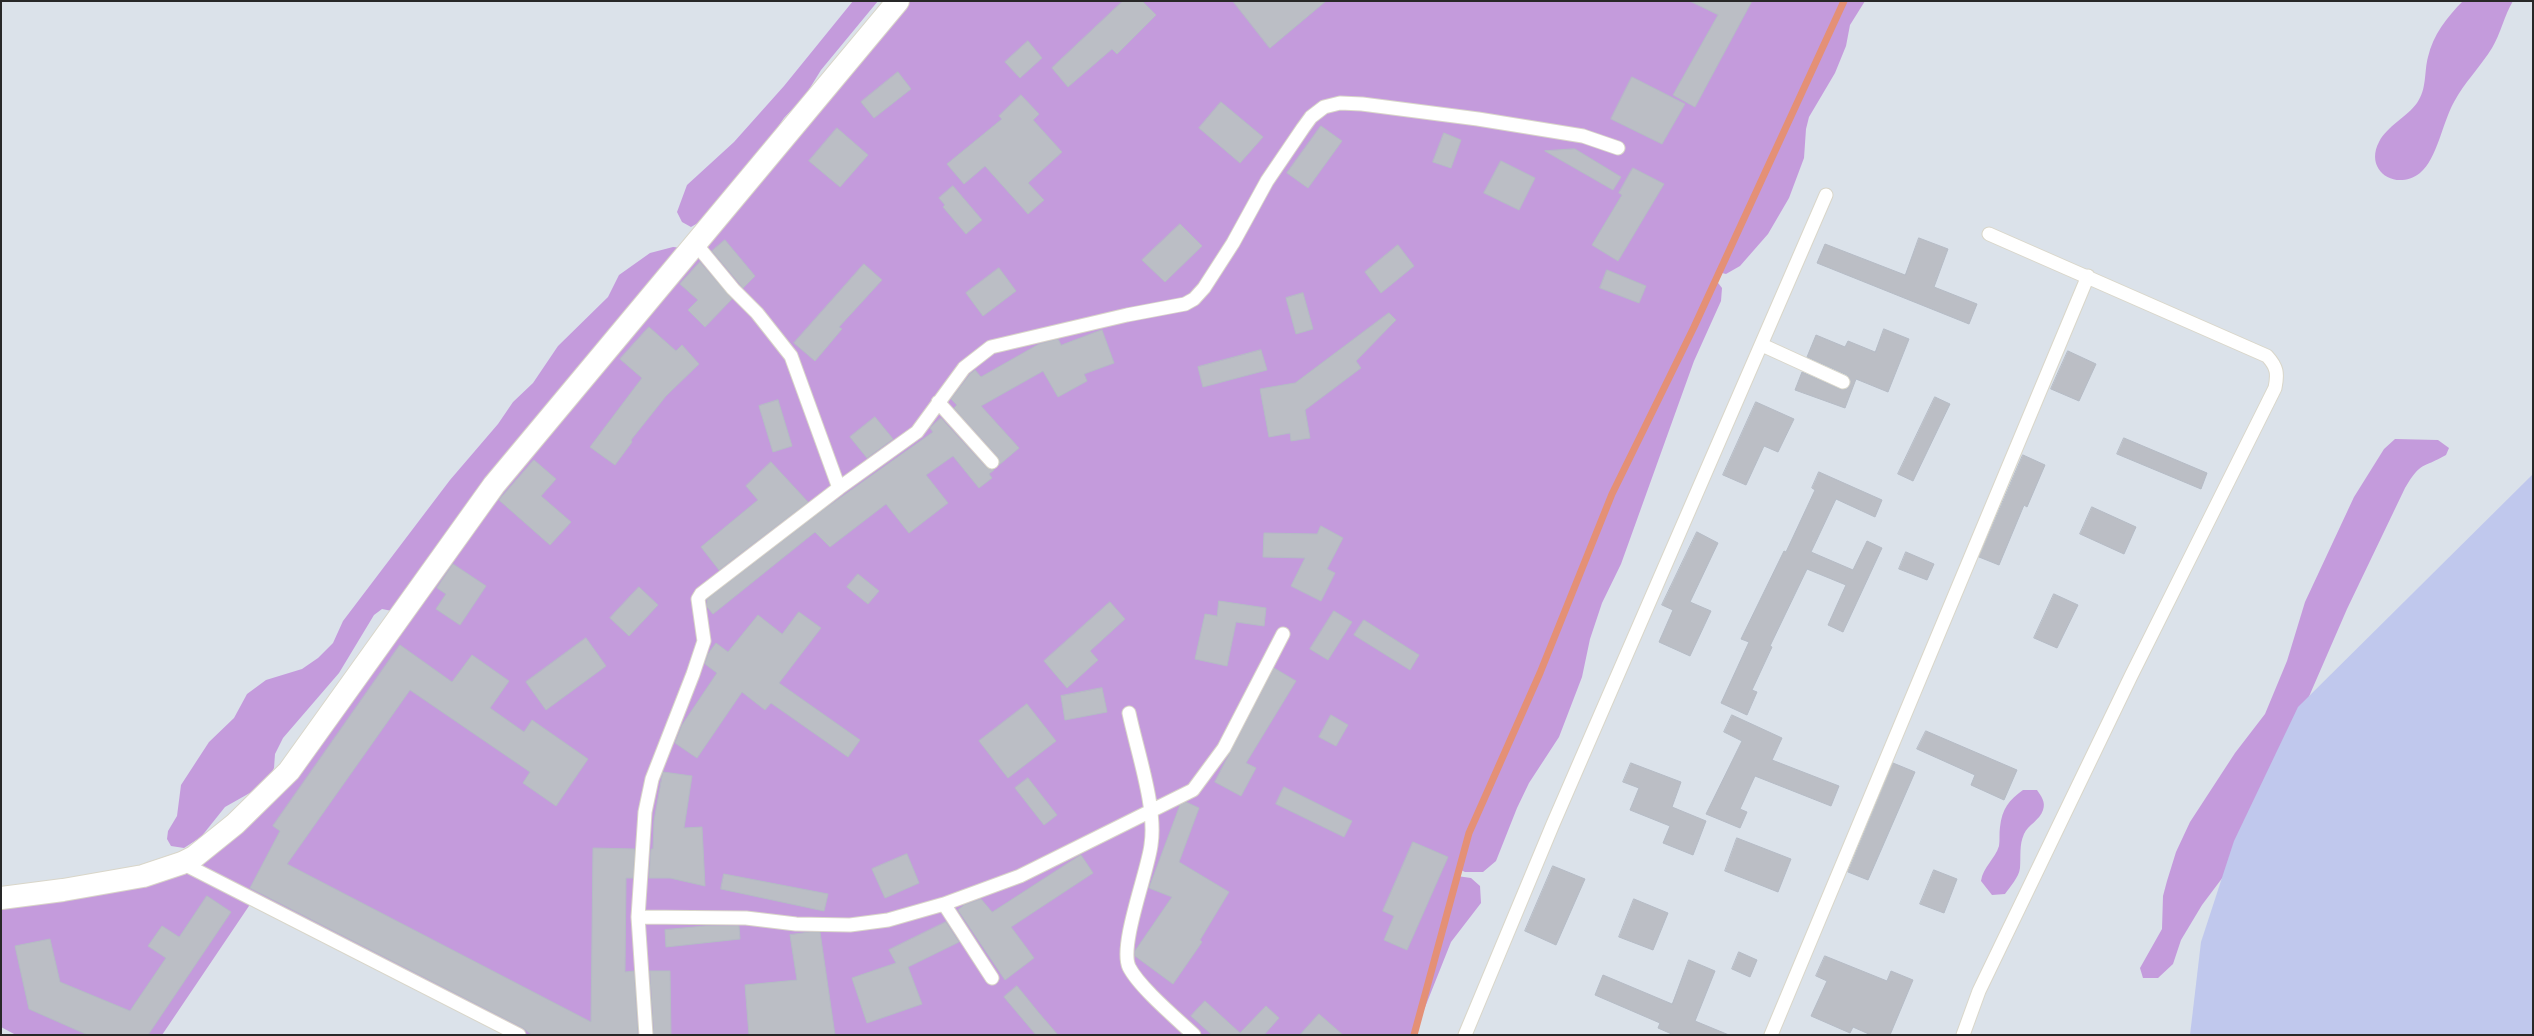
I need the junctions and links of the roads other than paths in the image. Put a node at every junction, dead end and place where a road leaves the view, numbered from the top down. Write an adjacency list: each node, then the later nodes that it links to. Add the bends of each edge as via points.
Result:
1 (898, 1): 5 (main road)
2 (1618, 148): 9 (lane, via 1583,136 1478,119 1362,104 1340,103 1324,107 1311,117 1298,134 1267,181 1233,243 1194,299 1185,304 991,347 964,368)
3 (1826, 195): 7 (lane)
4 (1989, 234): 6 (lane)
5 (695, 243): 11 (lane, via 791,356); 15 (main road, via 494,485 289,771 235,824 194,857)
6 (2088, 276): 24 (lane); 25 (lane, via 2267,356 2276,366 2278,377 2275,388 2131,676 1979,991)
7 (1762, 345): 8 (lane); 23 (lane, via 1553,824)
8 (1844, 382)
9 (938, 402): 10 (lane); 11 (lane, via 917,432)
10 (992, 462)
11 (839, 488): 18 (lane, via 701,594 698,599 704,641 652,779 644,812)
12 (1283, 634): 14 (lane, via 1224,748 1200,782 1184,795)
13 (1129, 713): 14 (lane)
14 (1151, 809): 17 (lane, via 1040,867); 22 (lane, via 1152,844 1134,915 1127,955 1129,966)
15 (182, 863): 16 (main road, via 143,876); 20 (lane, via 220,880)
16 (1, 898)
17 (944, 904): 18 (lane, via 888,920 850,925 796,924 746,918); 19 (lane)
18 (638, 917): 21 (lane)
19 (992, 978)
20 (519, 1035)
21 (646, 1035)
22 (1194, 1035)
23 (1465, 1035)
24 (1771, 1035)
25 (1963, 1035)

